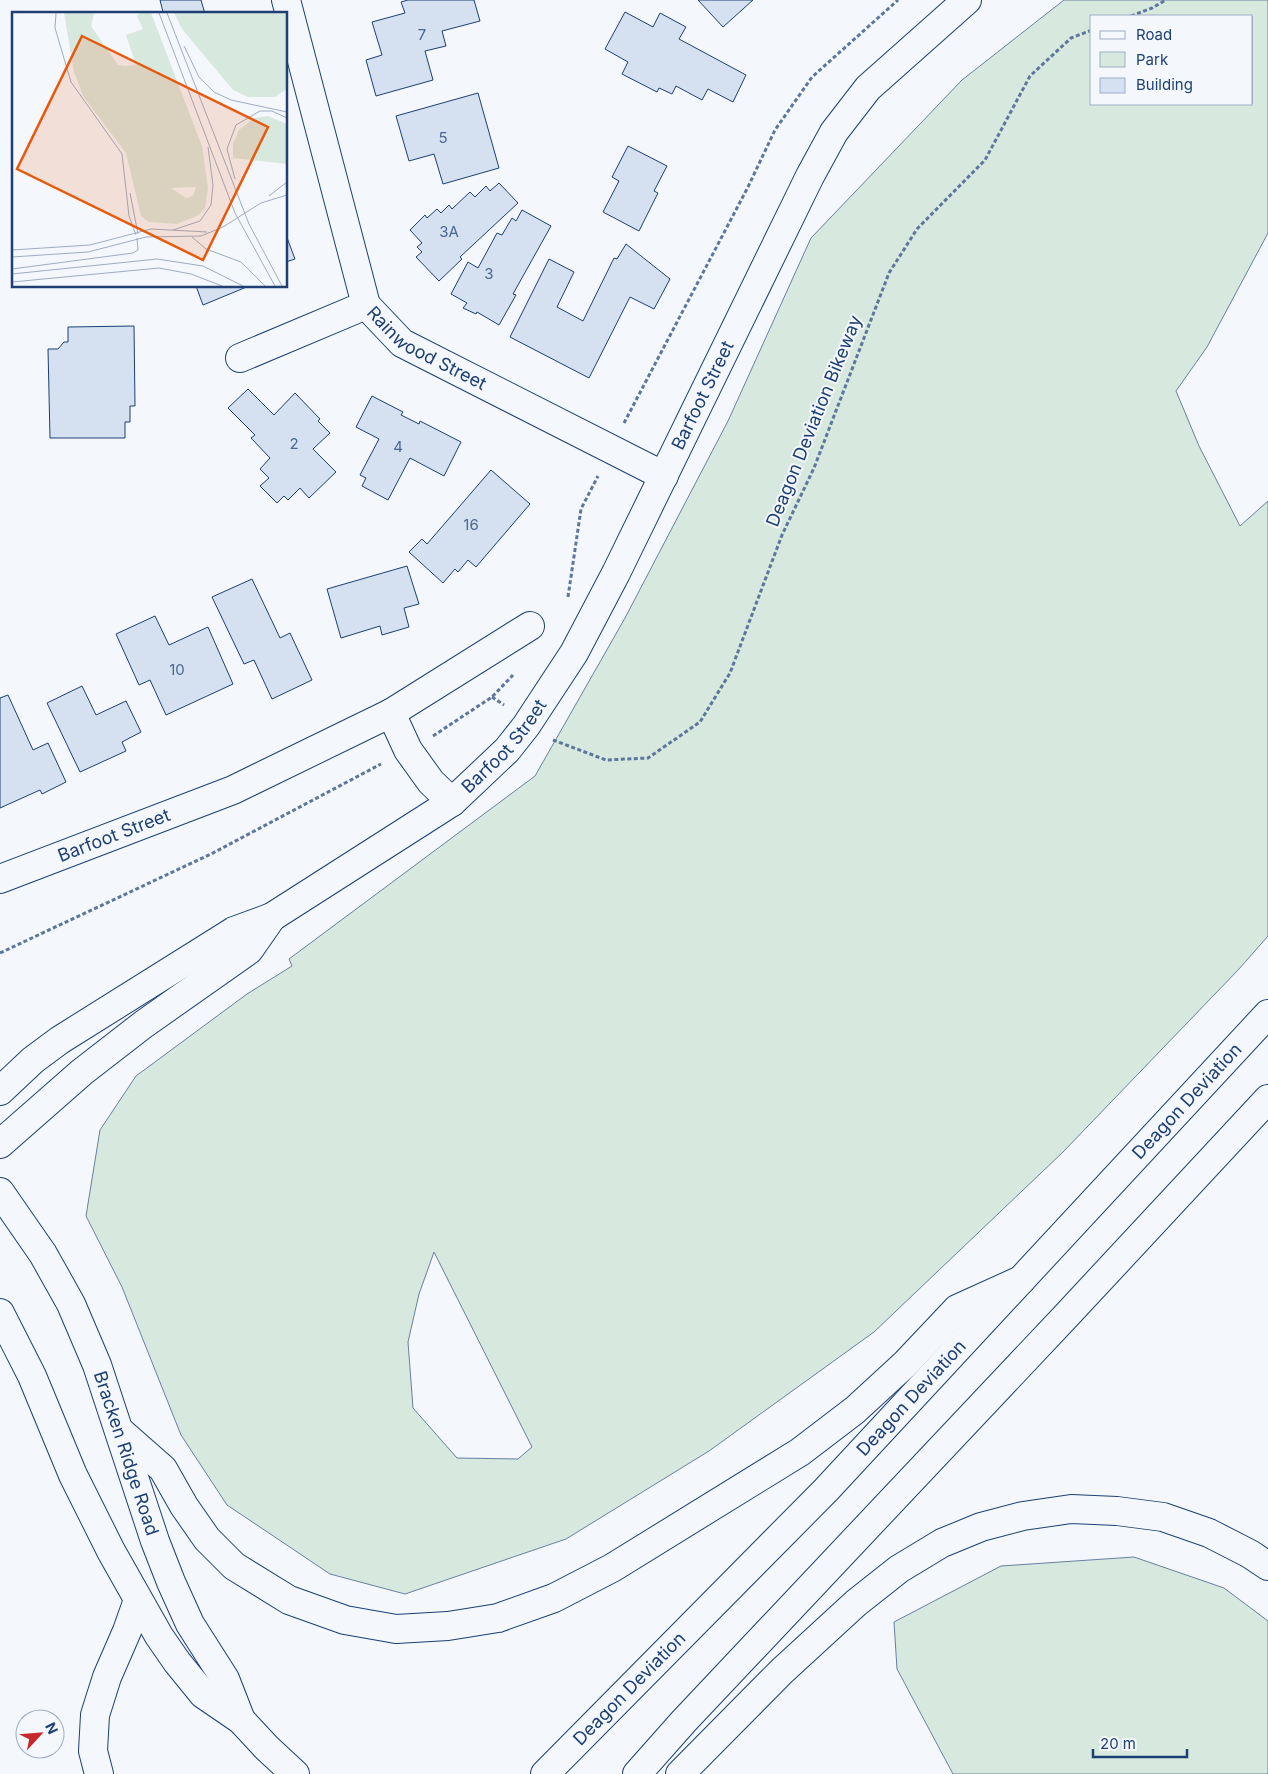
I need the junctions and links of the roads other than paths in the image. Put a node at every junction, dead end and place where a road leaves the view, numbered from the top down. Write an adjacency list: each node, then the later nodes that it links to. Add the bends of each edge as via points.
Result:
1 (286, 0): 3 (main road, Rainwood Street)
2 (967, 0): 5 (main road, Barfoot Street, via 868,88 834,132)
3 (366, 305): 4 (main road); 5 (main road, Rainwood Street, via 402,343)
4 (240, 358)
5 (664, 476): 8 (main road, Barfoot Street, via 574,653 507,750)
6 (530, 626): 7 (main road, Barfoot Street)
7 (391, 713): 8 (main road, Barfoot Street, via 408,750 431,782); 9 (main road, Barfoot Street, via 233,790)
8 (452, 802): 10 (main road, Barfoot Street)
9 (0, 879)
10 (272, 917): 12 (main road, Barfoot Street, via 234,931 60,1040); 14 (main road, Barfoot Street, via 249,950 82,1072)
11 (1268, 1014): 16 (main road, Deagon Deviation)
12 (0, 1091)
13 (1268, 1098): 25 (main road)
14 (0, 1144)
15 (0, 1192): 18 (main road, Bracken Ridge Road, via 43,1254 71,1304)
16 (1022, 1280): 18 (main road, via 957,1309 855,1410 800,1452 612,1568 554,1598 489,1620 396,1628 345,1620 289,1600 234,1566 208,1539 163,1469); 24 (main road, Deagon Deviation, via 826,1490)
17 (0, 1313): 20 (main road, Bracken Ridge Road, via 32,1376 73,1475)
18 (121, 1432): 21 (main road, Bracken Ridge Road, via 171,1582 190,1624 225,1679)
19 (1268, 1566): 26 (main road, via 1209,1534 1163,1517 1071,1509 1023,1516 981,1527 942,1543 899,1569 856,1603 782,1671)
20 (138, 1600): 21 (main road, Bracken Ridge Road, via 159,1636 203,1694); 22 (main road, via 106,1677 95,1715 93,1751)
21 (241, 1720): 23 (main road, Bracken Ridge Road)
22 (99, 1774)
23 (295, 1774)
24 (545, 1774)
25 (637, 1774)
26 (680, 1774)

